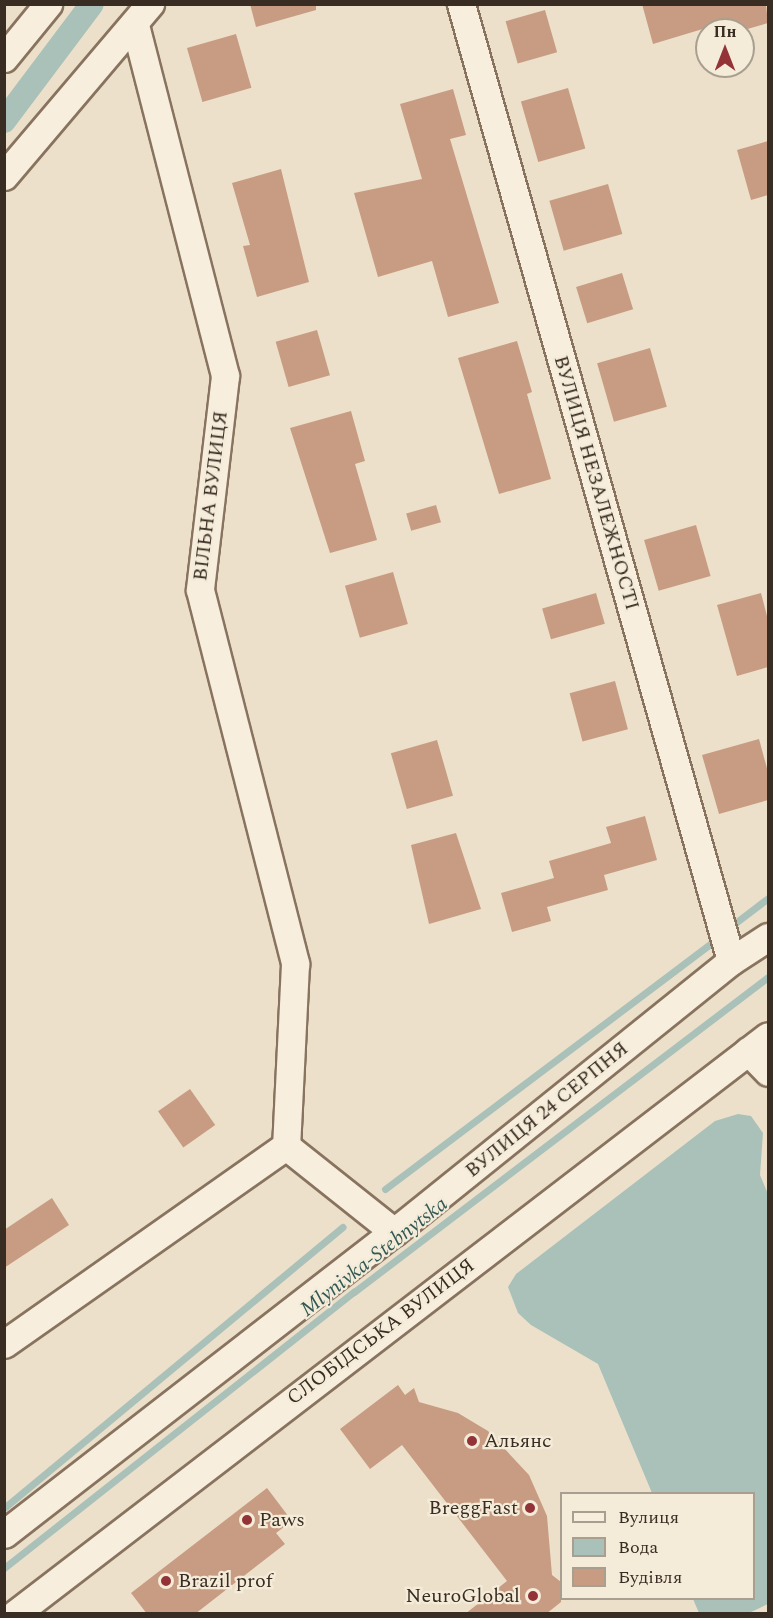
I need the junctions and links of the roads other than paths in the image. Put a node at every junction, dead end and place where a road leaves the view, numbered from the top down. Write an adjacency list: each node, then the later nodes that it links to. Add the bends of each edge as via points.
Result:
1 (48, 4): 4 (street)
2 (461, 4): 7 (street, ВУЛИЦЯ НЕЗАЛЕЖНОСТІ)
3 (143, 15): 5 (street); 10 (street, ВІЛЬНА ВУЛИЦЯ, via 225,376 200,590 295,964)
4 (4, 58)
5 (4, 176)
6 (768, 937): 7 (street, ВУЛИЦЯ 24 СЕРПНЯ)
7 (731, 961): 11 (street, ВУЛИЦЯ 24 СЕРПНЯ)
8 (758, 1043): 9 (street, СЛОБІДСЬКА ВУЛИЦЯ); 14 (street, СЛОБІДСЬКА ВУЛИЦЯ)
9 (768, 1072)
10 (286, 1146): 11 (street); 12 (street)
11 (394, 1232): 13 (street, ВУЛИЦЯ 24 СЕРПНЯ)
12 (4, 1344)
13 (4, 1534)
14 (15, 1614)

